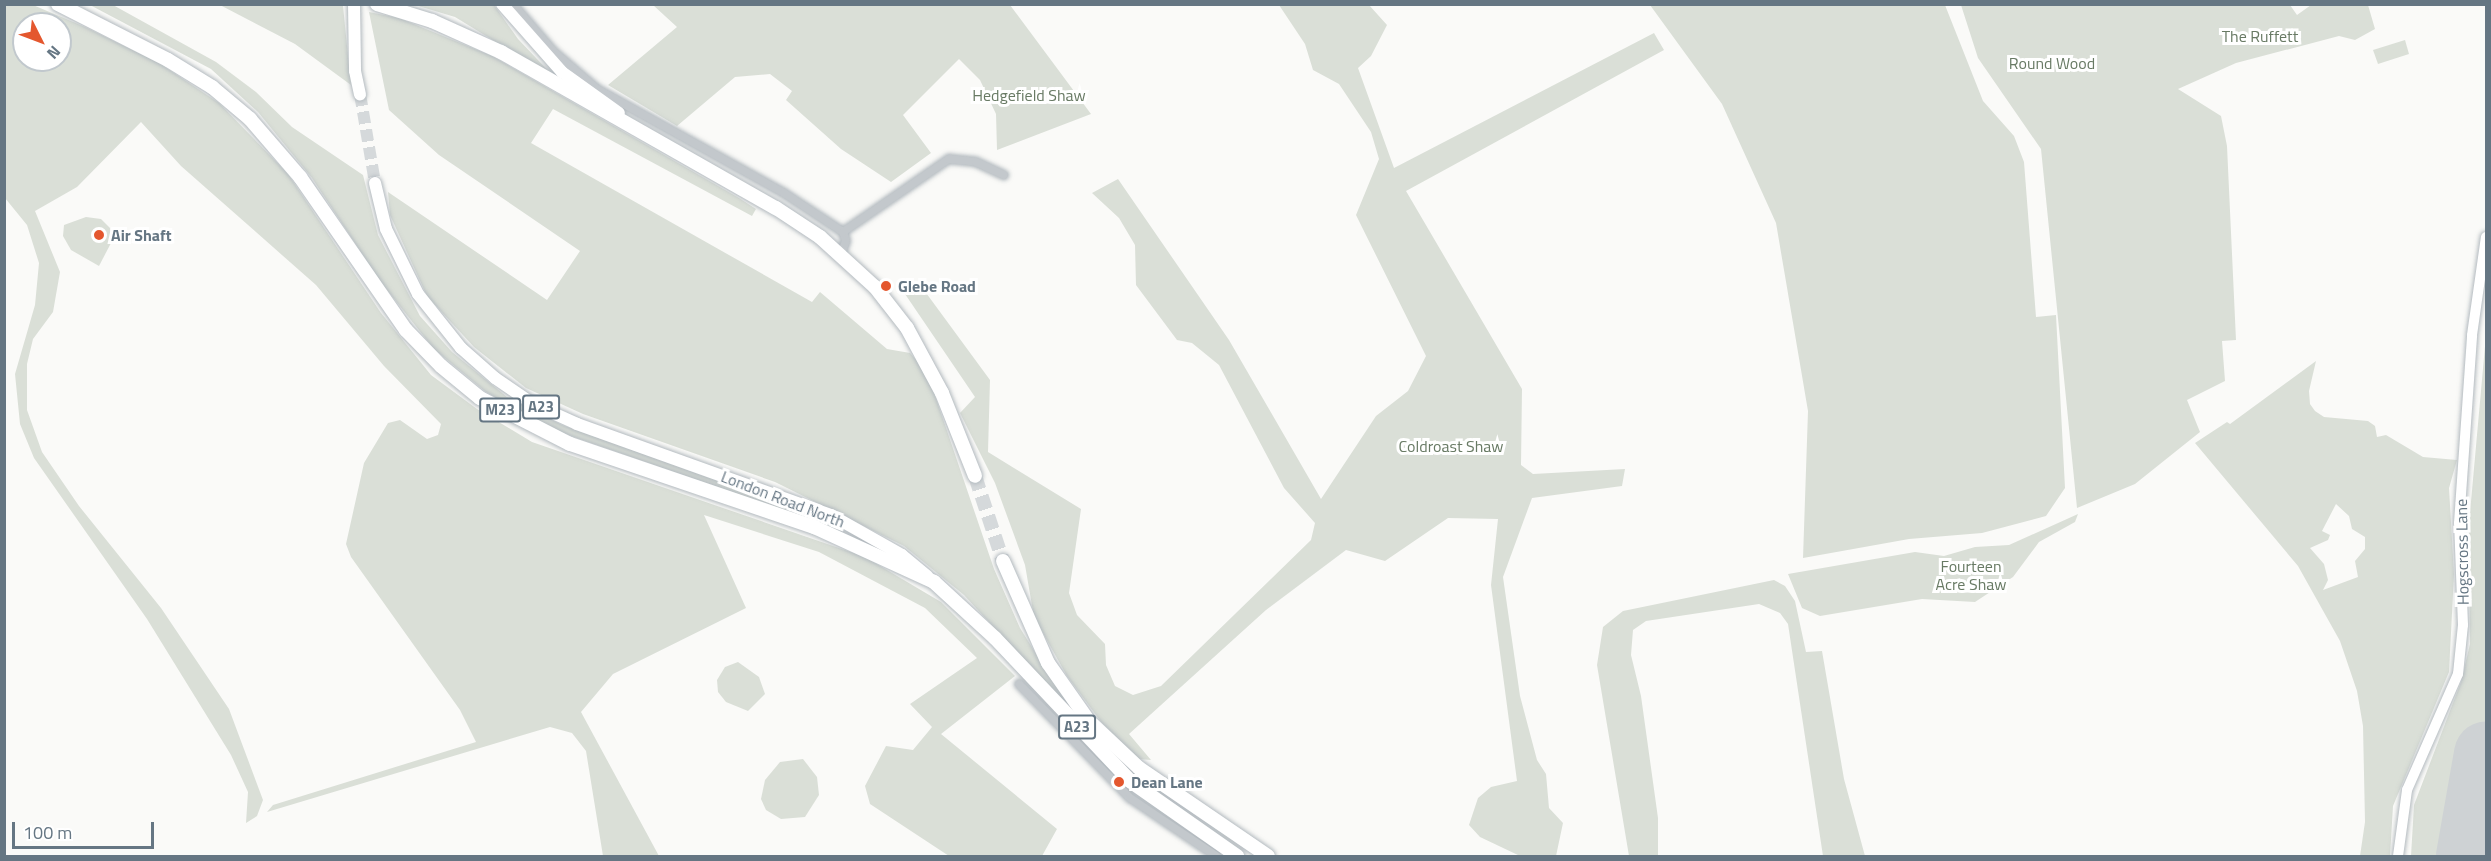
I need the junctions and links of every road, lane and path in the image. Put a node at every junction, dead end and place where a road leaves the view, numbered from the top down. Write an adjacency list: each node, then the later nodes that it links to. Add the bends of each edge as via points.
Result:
1 (58, 4): 15 (highway, M23, via 183,68 250,119 300,177 406,330 480,398 570,444 814,527)
2 (354, 4): 6 (main road, via 355,71)
3 (377, 4): 7 (highway, via 467,36)
4 (502, 4): 7 (main road, via 562,72 618,112)
5 (513, 4): 10 (street, via 553,51 597,89 784,194)
6 (360, 94)
7 (634, 129): 12 (highway, via 776,208)
8 (1004, 175): 10 (street, via 976,162 949,159)
9 (375, 183): 15 (main road, London Road North / A23, via 386,229 418,294 455,342 495,378 533,404 577,424 831,515 902,555)
10 (843, 232): 12 (street, via 846,241)
11 (2487, 237): 20 (street, Hogscross Lane, via 2472,335 2465,419 2459,522 2463,625 2458,674 2407,790)
12 (841, 254): 13 (highway, via 892,307 921,350)
13 (975, 476)
14 (1003, 561): 19 (highway, A23, via 1048,663 1091,723 1139,768)
15 (934, 582): 18 (highway, London Road North / A23, via 995,638 1130,781)
16 (1019, 684): 17 (street, via 1130,798)
17 (1215, 856)
18 (1237, 856)
19 (1268, 856)
20 (2398, 856)

